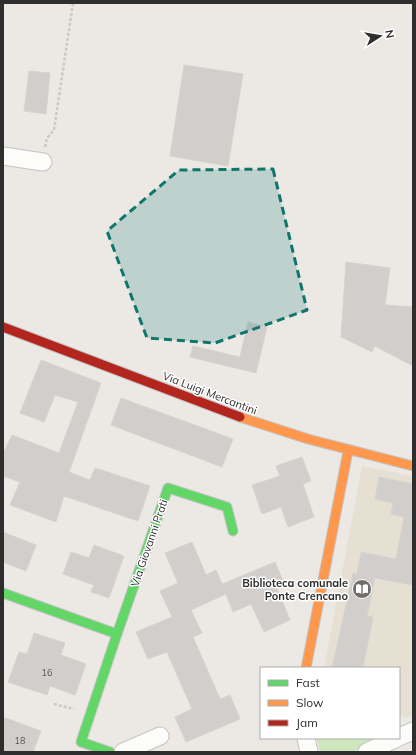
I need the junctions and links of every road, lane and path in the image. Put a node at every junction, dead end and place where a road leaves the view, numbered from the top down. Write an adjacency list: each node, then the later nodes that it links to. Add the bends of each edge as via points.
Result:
1 (73, 3): 3 (path, via 54,130 47,138)
2 (3, 156): 3 (street)
3 (43, 162)
4 (3, 327): 5 (street, Via Luigi Mercantini, via 254,424)
5 (348, 451): 6 (street, Via Luigi Mercantini); 10 (street)
6 (413, 466)
7 (233, 531): 9 (street, Via Giovanni Prati, via 227,507 168,488)
8 (3, 593): 9 (street)
9 (117, 634): 14 (street, Via Giovanni Prati, via 81,742)
10 (306, 667)
11 (160, 736): 15 (street)
12 (306, 739): 16 (street)
13 (393, 739): 17 (street)
14 (110, 752)
15 (123, 752)
16 (309, 752)
17 (367, 752)

